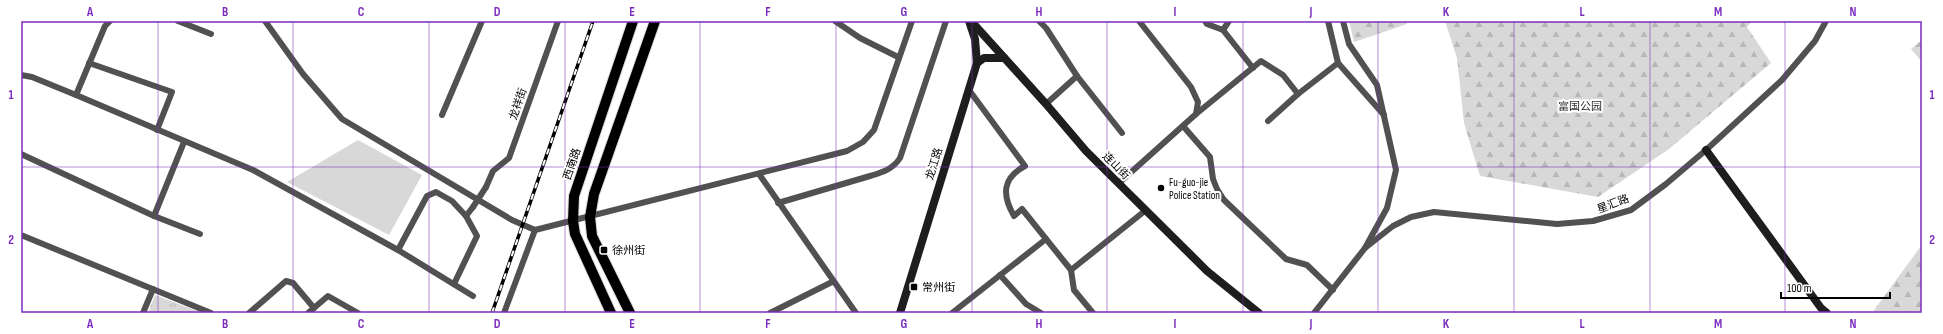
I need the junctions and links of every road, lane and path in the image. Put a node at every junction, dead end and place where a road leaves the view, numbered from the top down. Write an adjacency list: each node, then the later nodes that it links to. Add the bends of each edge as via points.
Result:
1 (110, 21): 23 (street, via 105,26)
2 (178, 21): 20 (street)
3 (265, 21): 51 (street, via 303,74 342,119 512,220)
4 (482, 21): 34 (street)
5 (558, 21): 48 (street, 龙祥街, bridge, via 510,158 493,171 486,187)
6 (633, 21): 50 (main road, 西南路, via 574,196)
7 (655, 21): 49 (main road, via 594,194)
8 (834, 21): 21 (street, via 860,38)
9 (912, 21): 21 (street)
10 (946, 21): 45 (street, via 896,164 886,171)
11 (970, 21): 22 (street, 连山街); 24 (street, 龙江路)
12 (1039, 21): 28 (street)
13 (1139, 21): 33 (street, via 1191,87 1198,102)
14 (1205, 21): 19 (street)
15 (1229, 21): 19 (street)
16 (1328, 21): 25 (street)
17 (1343, 21): 35 (street, via 1349,44 1377,85)
18 (1826, 21): 41 (street, 星汇路, via 1814,41 1782,80)
19 (1223, 30): 26 (street)
20 (211, 34)
21 (898, 57): 43 (street, via 874,130 863,142 847,151)
22 (1004, 58): 24 (street, via 984,58); 32 (street, 连山街)
23 (89, 63): 31 (street); 38 (street, via 172,92)
24 (977, 63): 29 (street, 龙江路)
25 (1338, 63): 30 (street); 35 (street)
26 (1252, 68): 30 (street, via 1261,61 1283,75); 33 (street)
27 (21, 75): 31 (street)
28 (1077, 76): 32 (street); 39 (street)
29 (969, 90): 54 (street, via 1025,166 1010,176 1007,185 1008,205 1014,216 1022,209); 74 (street, 龙江路)
30 (1298, 94): 36 (street)
31 (76, 95): 38 (street)
32 (1046, 104): 44 (street, 连山街, via 1086,151)
33 (1196, 114): 37 (street)
34 (442, 115)
35 (1385, 116): 55 (street, via 1396,170 1387,208)
36 (1268, 121)
37 (1183, 126): 44 (street); 62 (street, via 1210,157 1213,178 1224,200 1286,259 1307,265)
38 (157, 130): 40 (street)
39 (1122, 133)
40 (184, 142): 47 (street); 56 (street, via 254,170)
41 (1706, 150): 55 (street, 星汇路, via 1631,210 1594,221 1557,224 1434,212 1411,217 1393,226); 80 (street)
42 (21, 154): 47 (street)
43 (759, 174): 45 (street); 49 (street)
44 (1119, 183): 46 (street, 连山街)
45 (778, 203): 59 (street)
46 (1146, 210): 57 (street); 78 (street, 连山街, via 1207,271)
47 (154, 216): 52 (street)
48 (466, 216): 56 (street, via 452,201 436,192 427,196); 60 (street, via 477,236)
49 (590, 217): 50 (street); 71 (main road, via 592,236)
50 (573, 220): 51 (street); 70 (main road, 西南路, via 575,234)
51 (535, 230): 69 (street)
52 (200, 234)
53 (21, 235): 61 (street)
54 (1046, 239): 57 (street); 58 (street)
55 (1366, 248): 62 (street)
56 (398, 250): 60 (street)
57 (1071, 270): 77 (street, via 1074,290)
58 (1000, 275): 75 (street); 76 (street, via 1026,304)
59 (832, 282): 72 (street); 73 (street)
60 (454, 284): 63 (street)
61 (153, 288): 65 (street); 66 (street)
62 (1333, 290): 79 (street)
63 (473, 296)
64 (311, 311): 67 (street, via 293,283 286,281); 68 (street, via 328,296)
65 (143, 313)
66 (212, 313)
67 (249, 313)
68 (358, 313)
69 (504, 313)
70 (611, 313)
71 (630, 313)
72 (770, 313)
73 (856, 313)
74 (900, 313)
75 (952, 313)
76 (1041, 313)
77 (1093, 313)
78 (1258, 313)
79 (1314, 313)
80 (1827, 313)

